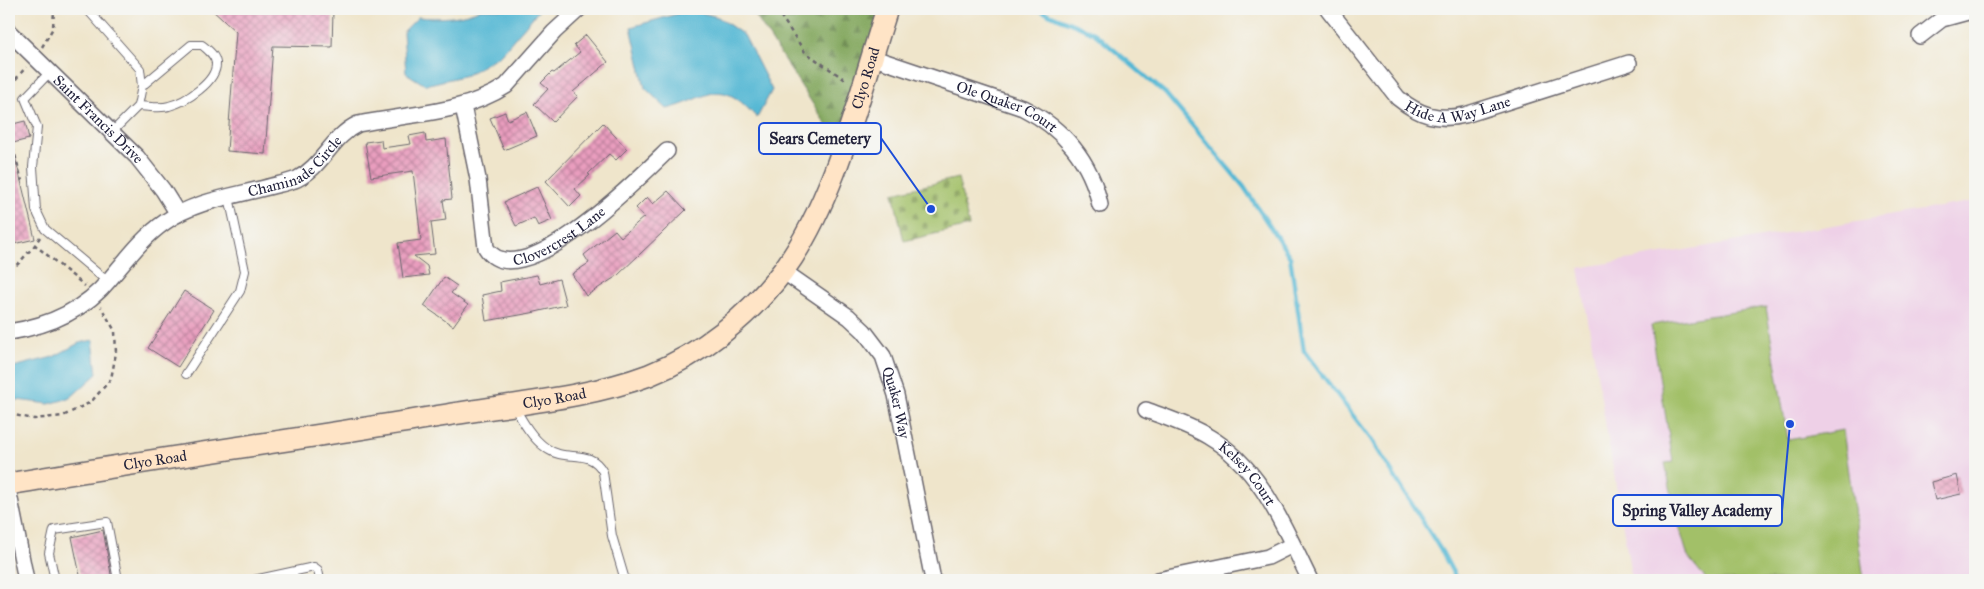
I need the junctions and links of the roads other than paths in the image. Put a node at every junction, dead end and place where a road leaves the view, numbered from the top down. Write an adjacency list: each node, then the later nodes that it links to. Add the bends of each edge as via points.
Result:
1 (87, 9): 11 (lane, via 140,69)
2 (580, 9): 13 (street, Chaminade Circle, via 554,32 506,86)
3 (887, 9): 8 (street, Clyo Road)
4 (1328, 9): 9 (street, Hide A Way Lane, via 1398,98 1410,108 1437,118 1465,115)
5 (1975, 10): 7 (street, via 1942,19)
6 (9, 32): 10 (street, Saint Francis Drive)
7 (1920, 36)
8 (871, 57): 17 (street, Ole Quaker Court, via 1039,116 1057,130 1081,157 1096,186); 19 (street, Clyo Road, via 830,184 798,249)
9 (1629, 63)
10 (50, 72): 14 (street, Saint Francis Drive); 20 (lane, via 25,98 37,126 33,167 36,210 45,229)
11 (142, 86): 12 (lane); 12 (lane, via 191,46 202,45 212,53 216,64 212,76 190,98 167,107)
12 (138, 106): 14 (lane)
13 (463, 106): 15 (street, Clovercrest Lane, via 478,179 486,248 489,254 502,260 531,255 574,234); 16 (street, Chaminade Circle, via 358,124 339,136 320,161 296,180)
14 (111, 133): 18 (street, Saint Francis Drive, via 150,172)
15 (667, 151)
16 (229, 197): 18 (street, Chaminade Circle); 22 (lane, via 245,271 240,291)
17 (1100, 205)
18 (178, 214): 20 (street, Chaminade Circle, via 143,240)
19 (783, 271): 23 (street, Clyo Road, via 744,314 680,360 621,384); 34 (street, Quaker Way, via 849,317 883,356 896,395)
20 (108, 282): 21 (street, Chaminade Circle, via 62,318 33,329)
21 (9, 332)
22 (186, 374)
23 (513, 404): 25 (street, Clyo Road); 33 (lane, via 546,449 598,463 603,472 612,536)
24 (1146, 410): 27 (street, Kelsey Court, via 1191,427 1230,452 1272,503)
25 (9, 484)
26 (9, 494): 28 (street)
27 (1292, 545): 35 (street, via 1268,557); 36 (street, Kelsey Court)
28 (26, 580)
29 (55, 580): 30 (lane, via 49,553 54,530 107,522)
30 (118, 580)
31 (254, 580): 32 (lane, via 314,567)
32 (320, 580)
33 (625, 580)
34 (933, 580)
35 (1158, 580)
36 (1310, 580)

